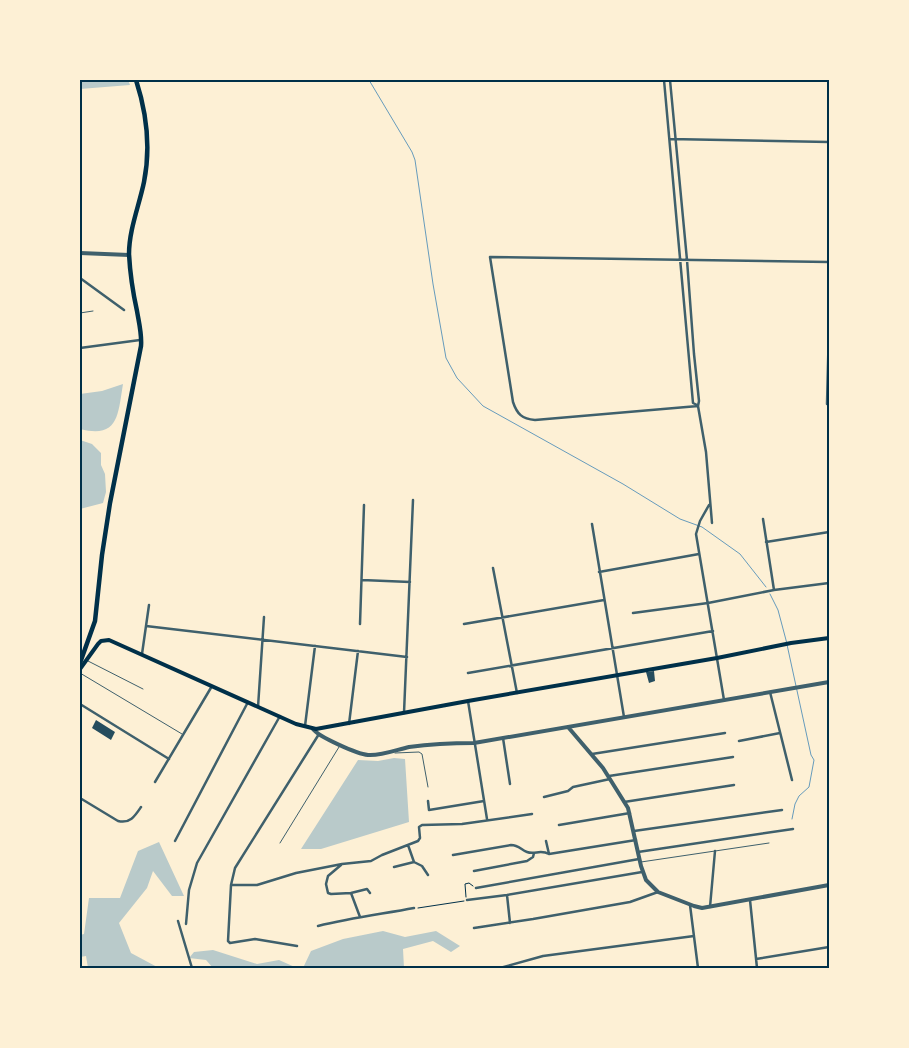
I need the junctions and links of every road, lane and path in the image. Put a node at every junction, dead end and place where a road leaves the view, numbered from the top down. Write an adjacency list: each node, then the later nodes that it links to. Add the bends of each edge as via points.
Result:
1 (136, 80): 10 (main road, via 147,126 148,158)
2 (664, 80): 4 (street)
3 (670, 80): 5 (street)
4 (670, 139): 5 (street); 7 (street)
5 (676, 139): 6 (street); 8 (street)
6 (829, 142)
7 (675, 198): 8 (street); 11 (street)
8 (681, 198): 12 (street)
9 (80, 253): 10 (street)
10 (129, 255): 19 (main road)
11 (681, 260): 12 (street); 21 (street); 24 (street, via 490,257 514,402 521,417 535,420)
12 (687, 260): 13 (street); 22 (street)
13 (829, 262)
14 (80, 278): 15 (street)
15 (124, 310)
16 (93, 311): 17 (lane)
17 (80, 313)
18 (829, 324): 23 (street)
19 (142, 340): 20 (street); 59 (main road, via 106,525 96,621)
20 (80, 348)
21 (688, 354): 22 (street); 24 (street, via 693,403)
22 (694, 354): 24 (street)
23 (827, 404)
24 (698, 406): 26 (street)
25 (414, 500): 37 (street)
26 (710, 503): 29 (street); 33 (street, via 696,530)
27 (364, 505): 36 (street)
28 (763, 519): 32 (street)
29 (712, 523)
30 (592, 524): 35 (street)
31 (829, 532): 32 (street)
32 (766, 542): 39 (street)
33 (699, 554): 35 (street); 41 (street)
34 (493, 568): 45 (street)
35 (599, 572): 40 (street)
36 (362, 580): 37 (street); 46 (street)
37 (410, 582): 56 (street)
38 (829, 583): 39 (street)
39 (774, 590): 41 (street)
40 (604, 600): 45 (street); 53 (street)
41 (708, 603): 43 (street); 49 (street)
42 (148, 605): 48 (street)
43 (633, 613)
44 (264, 617): 51 (street)
45 (502, 618): 47 (street); 60 (street)
46 (360, 624)
47 (464, 624)
48 (146, 626): 51 (street); 55 (street)
49 (712, 630): 53 (street); 57 (street)
50 (829, 638): 57 (main road)
51 (264, 640): 52 (street); 74 (street)
52 (315, 646): 54 (street); 79 (street)
53 (612, 648): 60 (street); 64 (street)
54 (358, 651): 56 (street); 78 (street)
55 (142, 654): 58 (main road, via 106,640 98,644); 66 (main road)
56 (407, 657): 75 (street)
57 (717, 658): 64 (main road); 70 (street)
58 (87, 660): 61 (main road); 67 (lane)
59 (80, 664)
60 (512, 666): 63 (street); 69 (street)
61 (80, 669)
62 (80, 673): 84 (lane)
63 (468, 673)
64 (617, 676): 69 (main road); 77 (street)
65 (829, 682): 68 (street)
66 (212, 686): 72 (main road); 84 (street)
67 (143, 689)
68 (770, 692): 70 (street); 83 (street)
69 (517, 693): 71 (main road)
70 (724, 700): 77 (street)
71 (468, 701): 75 (main road); 87 (street)
72 (248, 702): 74 (main road); 113 (street)
73 (80, 704): 92 (street)
74 (258, 706): 76 (main road)
75 (404, 713): 78 (main road)
76 (280, 716): 79 (main road); 145 (street, via 197,863 189,890)
77 (624, 717): 80 (street)
78 (349, 724): 81 (main road)
79 (305, 727): 81 (main road)
80 (568, 727): 85 (street); 90 (street)
81 (319, 731): 88 (street); 130 (street, via 235,868)
82 (725, 733): 90 (street)
83 (780, 733): 86 (street); 94 (street)
84 (183, 734): 92 (street)
85 (503, 738): 87 (street); 96 (street)
86 (739, 741)
87 (474, 743): 89 (street, via 440,744); 101 (street)
88 (341, 744): 89 (street, via 365,755); 115 (lane)
89 (381, 753): 98 (lane, via 421,753)
90 (592, 754): 93 (street)
91 (734, 757): 93 (street)
92 (169, 759): 95 (street)
93 (609, 777): 99 (street); 103 (street)
94 (792, 780)
95 (155, 782)
96 (510, 784)
97 (734, 785): 103 (street)
98 (428, 787)
99 (544, 797)
100 (80, 798): 104 (street, via 123,822 132,820)
101 (484, 800): 102 (street, via 430,810); 108 (street)
102 (428, 801)
103 (624, 802): 106 (street)
104 (141, 807)
105 (782, 810): 111 (street)
106 (630, 813): 109 (street); 111 (street)
107 (532, 814): 108 (street)
108 (487, 819): 117 (street, via 462,824 422,825 419,827 420,838)
109 (559, 825)
110 (793, 829): 119 (street)
111 (634, 831): 112 (street)
112 (636, 840): 119 (street); 121 (street)
113 (175, 841)
114 (546, 841): 121 (street)
115 (280, 843)
116 (769, 843): 118 (lane)
117 (408, 845): 124 (street); 125 (street, via 371,861)
118 (715, 851): 123 (lane); 140 (street)
119 (638, 852): 123 (street)
120 (534, 853): 121 (street, via 542,851); 122 (street, via 511,845); 127 (street, via 527,861)
121 (549, 854)
122 (453, 855)
123 (640, 861): 128 (street); 132 (street)
124 (414, 862): 126 (street); 129 (street, via 422,866)
125 (342, 864): 130 (street, via 257,885); 135 (street, via 328,876 326,889 328,894)
126 (394, 867)
127 (474, 871)
128 (642, 872): 134 (street, via 648,884); 136 (street)
129 (428, 875)
130 (231, 885): 149 (street, via 228,941 255,939)
131 (829, 885): 138 (street)
132 (476, 888): 137 (path, via 465,884)
133 (370, 892): 135 (street, via 367,889)
134 (658, 892): 139 (street); 144 (street, via 630,902)
135 (351, 893): 142 (street)
136 (507, 895): 137 (street); 144 (street)
137 (467, 900): 141 (path)
138 (750, 900): 140 (street); 151 (street)
139 (690, 905): 140 (street); 148 (street)
140 (710, 907)
141 (414, 908): 142 (street)
142 (360, 917): 146 (street)
143 (178, 920): 152 (street)
144 (510, 923): 147 (street)
145 (186, 924)
146 (318, 926)
147 (474, 928)
148 (694, 936): 153 (street, via 543,956); 154 (street)
149 (298, 946)
150 (829, 947): 151 (street)
151 (756, 959): 155 (street)
152 (192, 968)
153 (500, 968)
154 (698, 968)
155 (757, 968)

